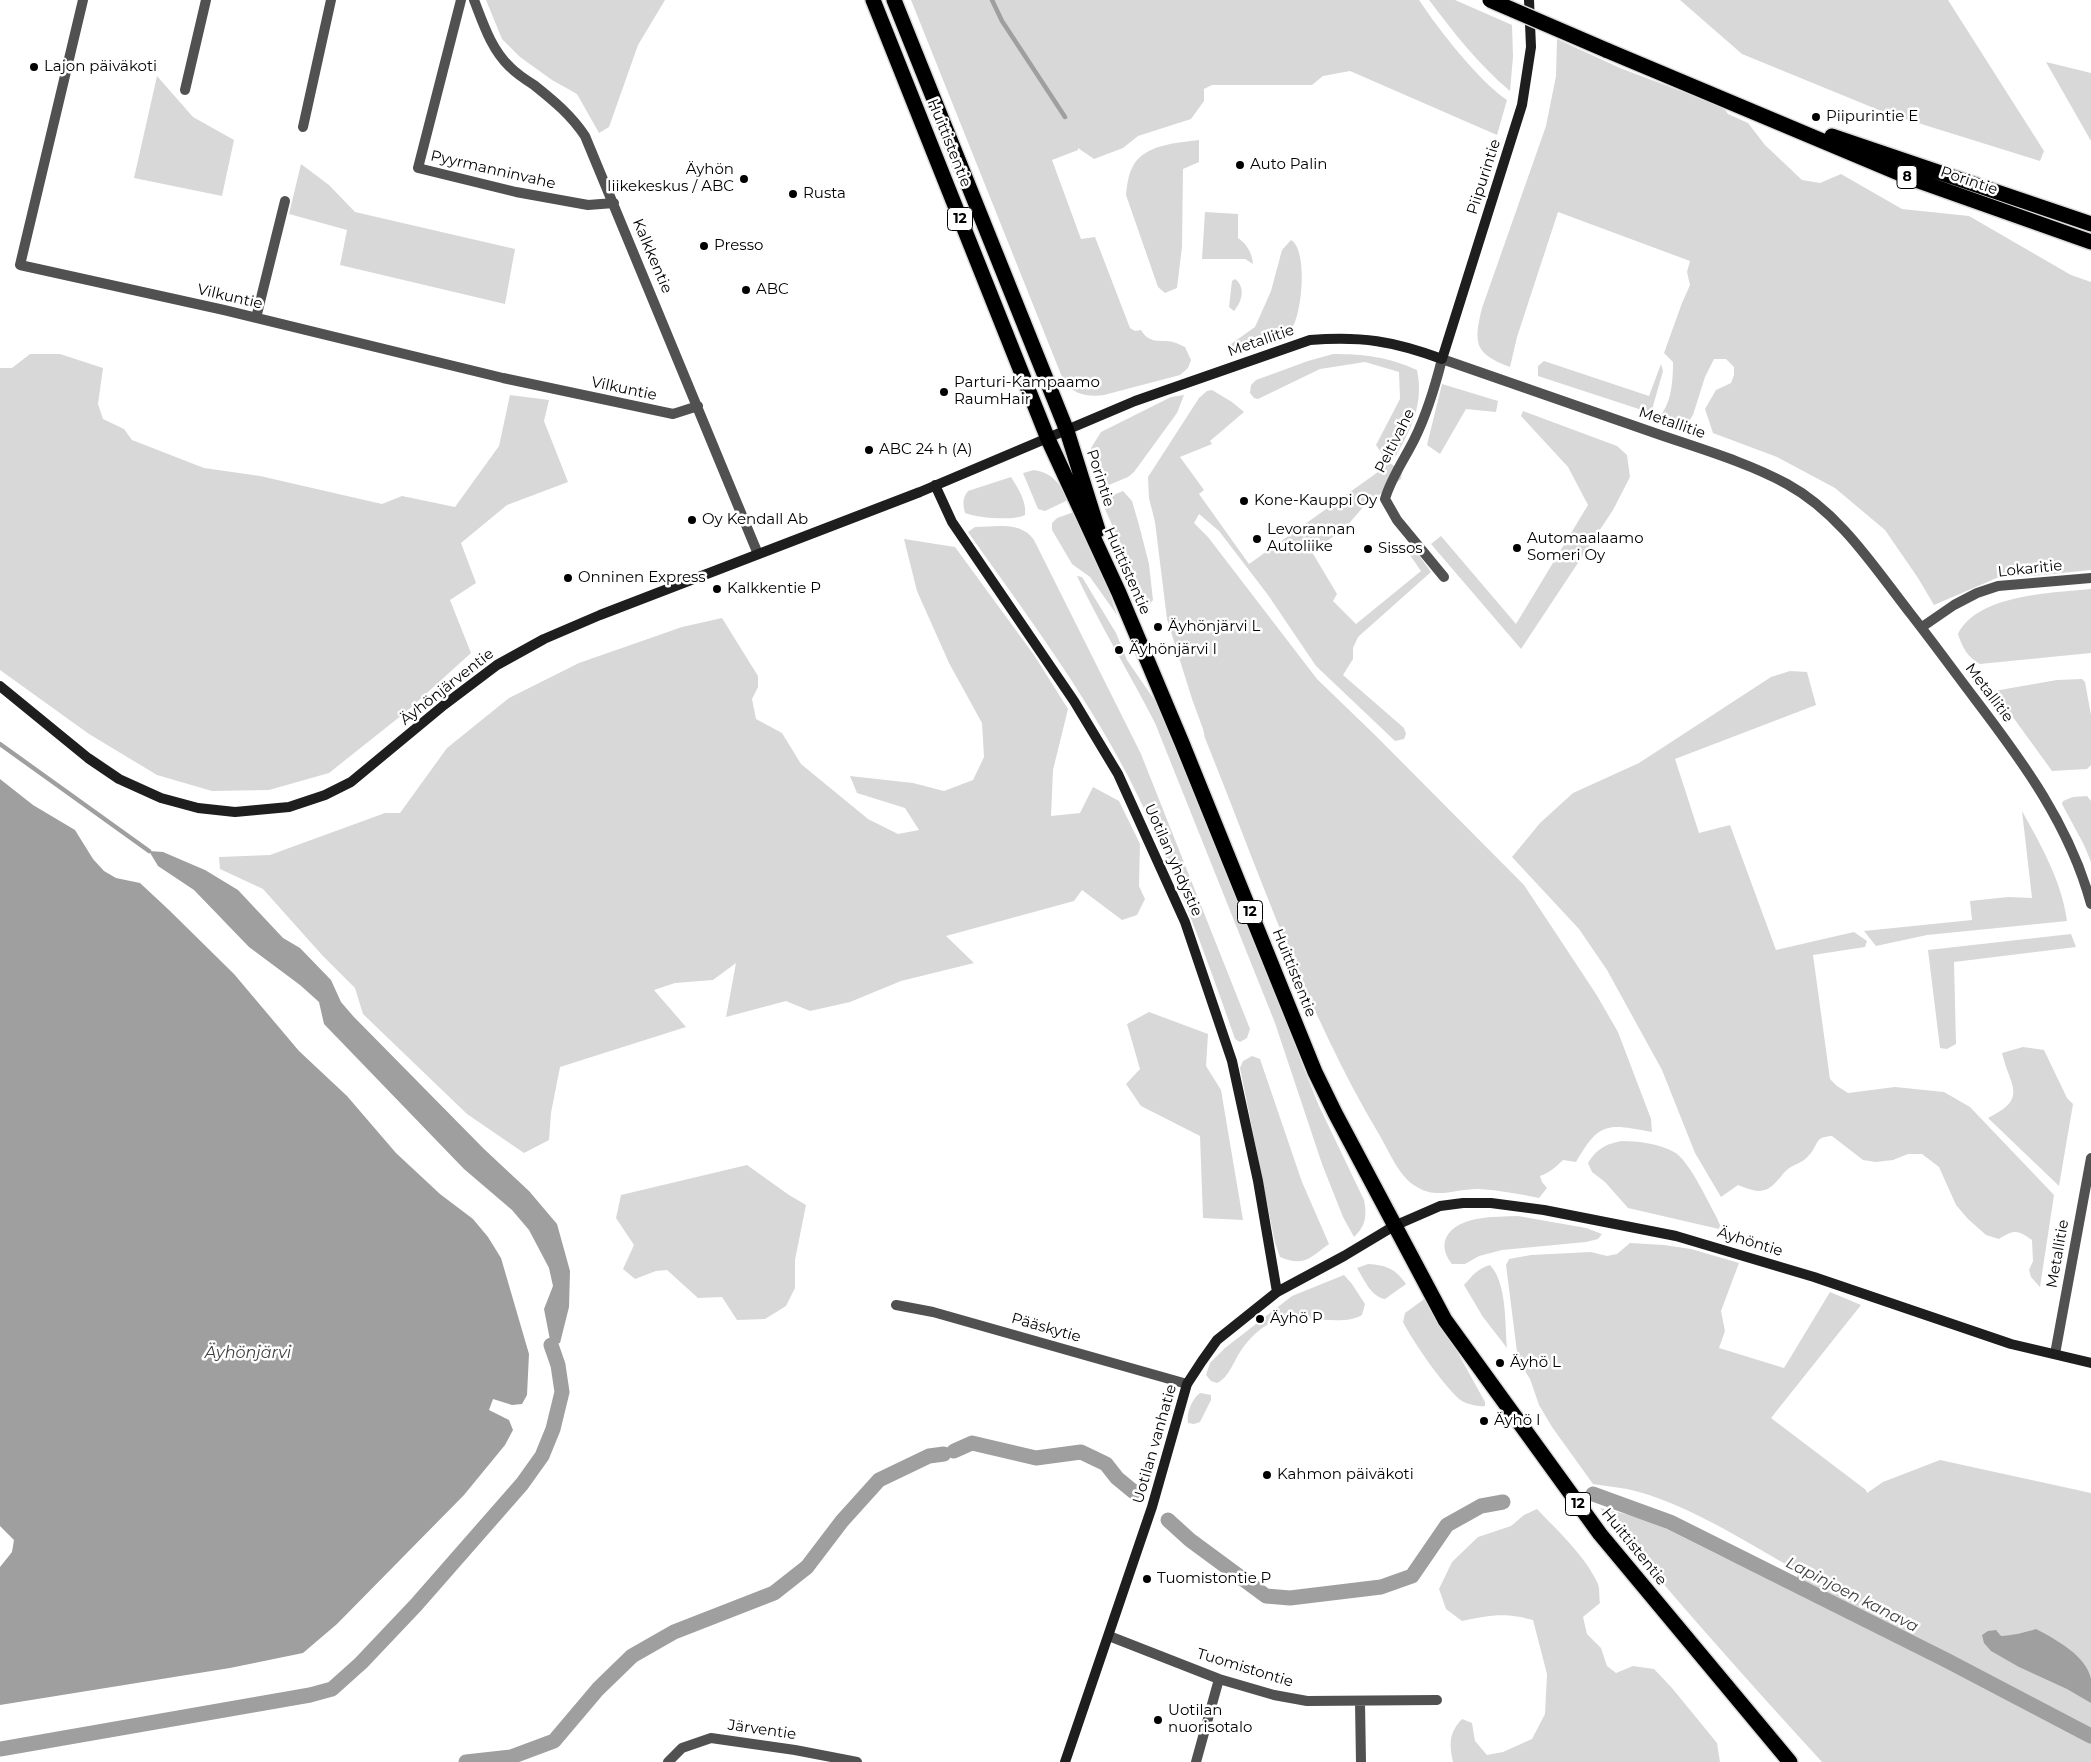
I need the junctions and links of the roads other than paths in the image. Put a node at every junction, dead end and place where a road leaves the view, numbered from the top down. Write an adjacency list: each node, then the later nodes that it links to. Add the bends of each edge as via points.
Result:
1 (83, 0): 17 (street, Vilkuntie, via 20,265)
2 (206, 0): 10 (street)
3 (331, 0): 12 (street)
4 (461, 0): 14 (street, Pyyrmanninvahe, via 418,168 552,199 588,205)
5 (474, 0): 14 (street, Kalkkentie, via 498,54 510,68 574,118 586,136)
6 (873, 0): 21 (highway, Huittistentie / 12)
7 (894, 0): 20 (highway, Huittistentie / 12)
8 (1490, 0): 11 (highway, Porintie / 8, bridge)
9 (1529, 0): 18 (main road, Piipurintie, via 1531,47 1522,105)
10 (185, 90)
11 (1726, 101): 15 (highway, Porintie / 8); 16 (highway, Porintie / 8, via 1913,180)
12 (303, 127)
13 (285, 201): 17 (street)
14 (614, 203): 19 (street, Kalkkentie)
15 (2091, 224)
16 (2091, 242)
17 (256, 318): 19 (street, Vilkuntie, via 503,378 673,414)
18 (1442, 359): 20 (main road, Metallitie, via 1376,340 1310,340 1135,401); 24 (street, Peltivahe, via 1426,412 1389,484 1385,499 1397,520); 27 (street, Metallitie, via 1688,444 1788,484 1843,528)
19 (698, 406): 23 (street, Kalkkentie)
20 (1067, 431): 21 (main road, Metallitie); 26 (highway, Porintie / 12)
21 (1048, 439): 22 (main road, Äyhönjärventie); 26 (highway, Huittistentie / 12)
22 (935, 485): 23 (main road, Äyhönjärventie); 32 (main road, Uotilan yhdystie, via 952,522 1074,701 1118,774 1185,922 1232,1062 1258,1181)
23 (758, 554): 28 (main road, Äyhönjärventie, via 544,639 497,665 351,782 289,807 236,812 198,808 161,798 118,779)
24 (1444, 577)
25 (2091, 578): 27 (street, Lokaritie, via 1998,586 1954,605)
26 (1119, 593): 31 (highway, Huittistentie / 12, via 1315,1072)
27 (1922, 627): 29 (street, Metallitie, via 2040,789 2078,863)
28 (0, 686)
29 (2091, 904)
30 (2091, 1158): 34 (street, Metallitie)
31 (1394, 1226): 32 (main road, Uotilan vanhatie); 34 (main road, Äyhöntie, via 1440,1206 1464,1203 1544,1210 1649,1230 1708,1244 2011,1344); 46 (highway, Huittistentie / 12, via 1445,1320 1503,1403 1600,1534)
32 (1277, 1292): 36 (main road, Uotilan vanhatie, via 1217,1340)
33 (896, 1305): 36 (street, Pääskytie, via 933,1312)
34 (2055, 1354): 35 (main road, Äyhöntie)
35 (2091, 1362)
36 (1187, 1384): 37 (main road, Uotilan vanhatie, via 1152,1507)
37 (1109, 1636): 38 (street, Tuomistontie); 43 (main road, Uotilan vanhatie)
38 (1219, 1679): 40 (street, Tuomistontie, via 1306,1701); 44 (street)
39 (1437, 1700): 40 (street, Tuomistontie)
40 (1360, 1702): 45 (street)
41 (668, 1762): 42 (street, Järventie, via 682,1748 711,1738)
42 (857, 1762)
43 (1065, 1762)
44 (1196, 1762)
45 (1361, 1762)
46 (1790, 1762)

